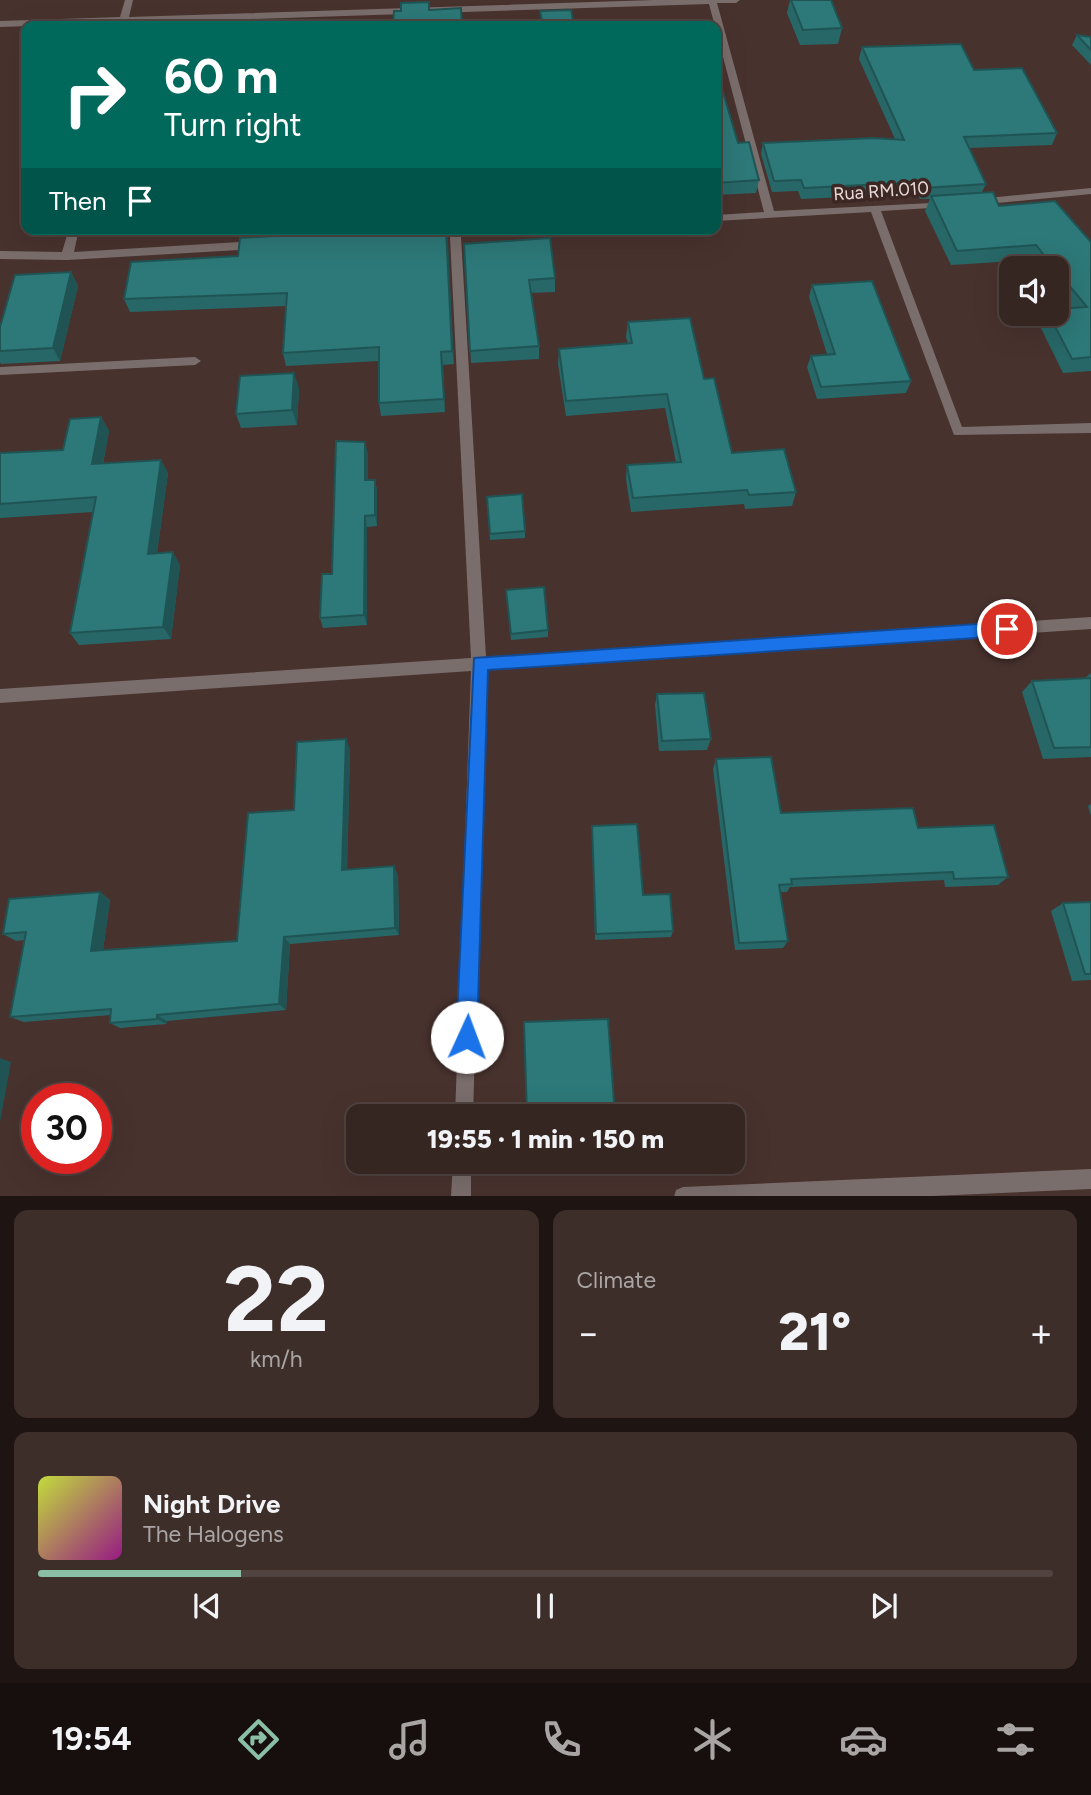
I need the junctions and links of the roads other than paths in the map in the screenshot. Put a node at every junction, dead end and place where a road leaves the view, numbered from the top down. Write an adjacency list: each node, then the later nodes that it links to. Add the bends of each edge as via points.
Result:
1 (129, 0): 4 (street)
2 (712, 0): 3 (street); 5 (street); 6 (street)
3 (736, 0)
4 (124, 21)
5 (151, 21)
6 (718, 21)
7 (0, 24): 8 (street)
8 (21, 24)
9 (721, 33): 12 (street)
10 (1091, 191): 11 (street, Rua RM.010)
11 (875, 209): 12 (street, Rua RM.010); 21 (street, via 958,432)
12 (770, 215): 13 (street, Rua RM.010)
13 (721, 218)
14 (72, 235): 18 (street)
15 (455, 235): 23 (street)
16 (273, 244): 18 (street)
17 (0, 255): 18 (street)
18 (67, 256)
19 (195, 361): 20 (street)
20 (0, 371)
21 (1091, 428)
22 (1091, 623): 23 (street)
23 (480, 664): 24 (street); 25 (street)
24 (0, 696)
25 (464, 1104)
26 (462, 1174): 28 (street)
27 (1091, 1179): 29 (street)
28 (461, 1196)
29 (683, 1196)

